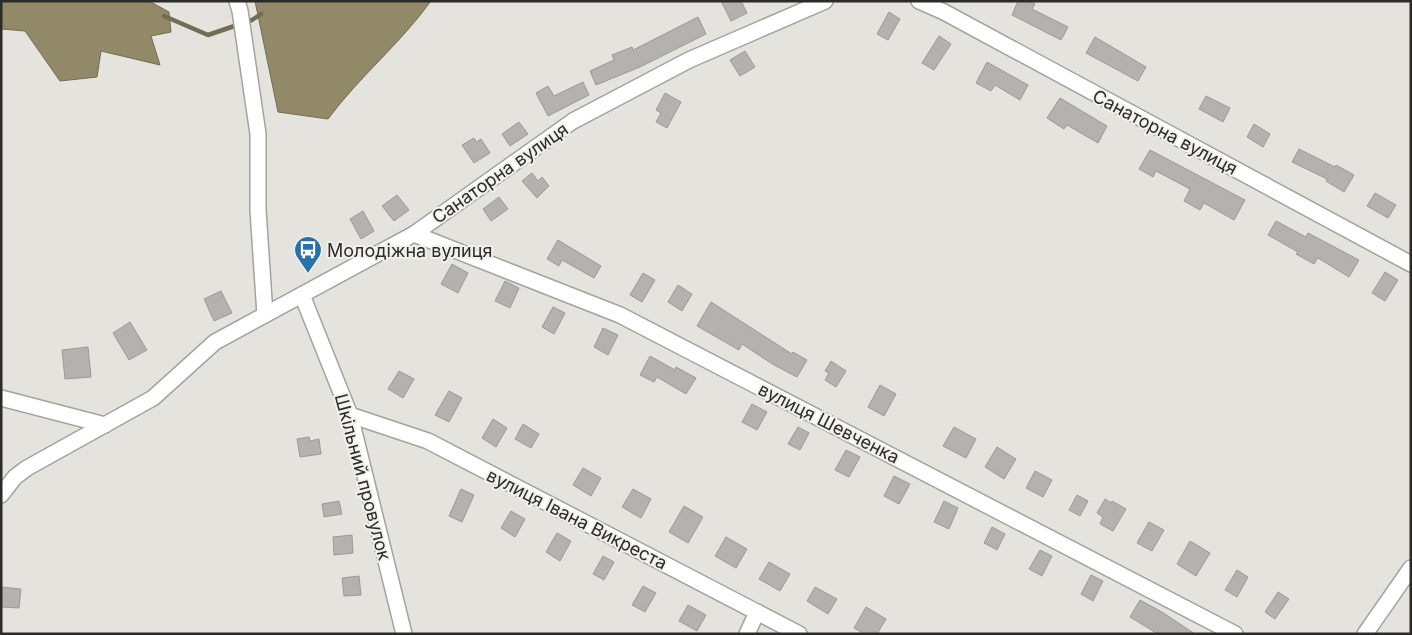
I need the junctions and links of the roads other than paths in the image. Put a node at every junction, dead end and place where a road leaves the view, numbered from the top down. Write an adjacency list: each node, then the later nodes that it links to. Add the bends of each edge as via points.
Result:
1 (237, 1): 7 (street, via 258,134 258,210)
2 (825, 1): 4 (street, Санаторна вулиця, via 689,60 573,121)
3 (918, 1): 5 (street, Санаторна вулиця, via 944,12)
4 (414, 234): 6 (street, Санаторна вулиця); 17 (street, вулиця Шевченка, via 620,315)
5 (1411, 264)
6 (302, 295): 7 (street, Санаторна вулиця); 9 (street, Шкільний провулок)
7 (265, 315): 10 (street, Санаторна вулиця, via 215,342 153,398)
8 (1, 398): 10 (street)
9 (350, 415): 13 (street, вулиця Івана Викреста, via 428,441); 14 (street, Шкільний провулок)
10 (105, 425): 11 (street, via 27,468)
11 (1, 495)
12 (1411, 568): 18 (street)
13 (757, 612): 15 (street); 16 (street, вулиця Івана Викреста)
14 (404, 634)
15 (747, 634)
16 (799, 634)
17 (1234, 634)
18 (1364, 634)

